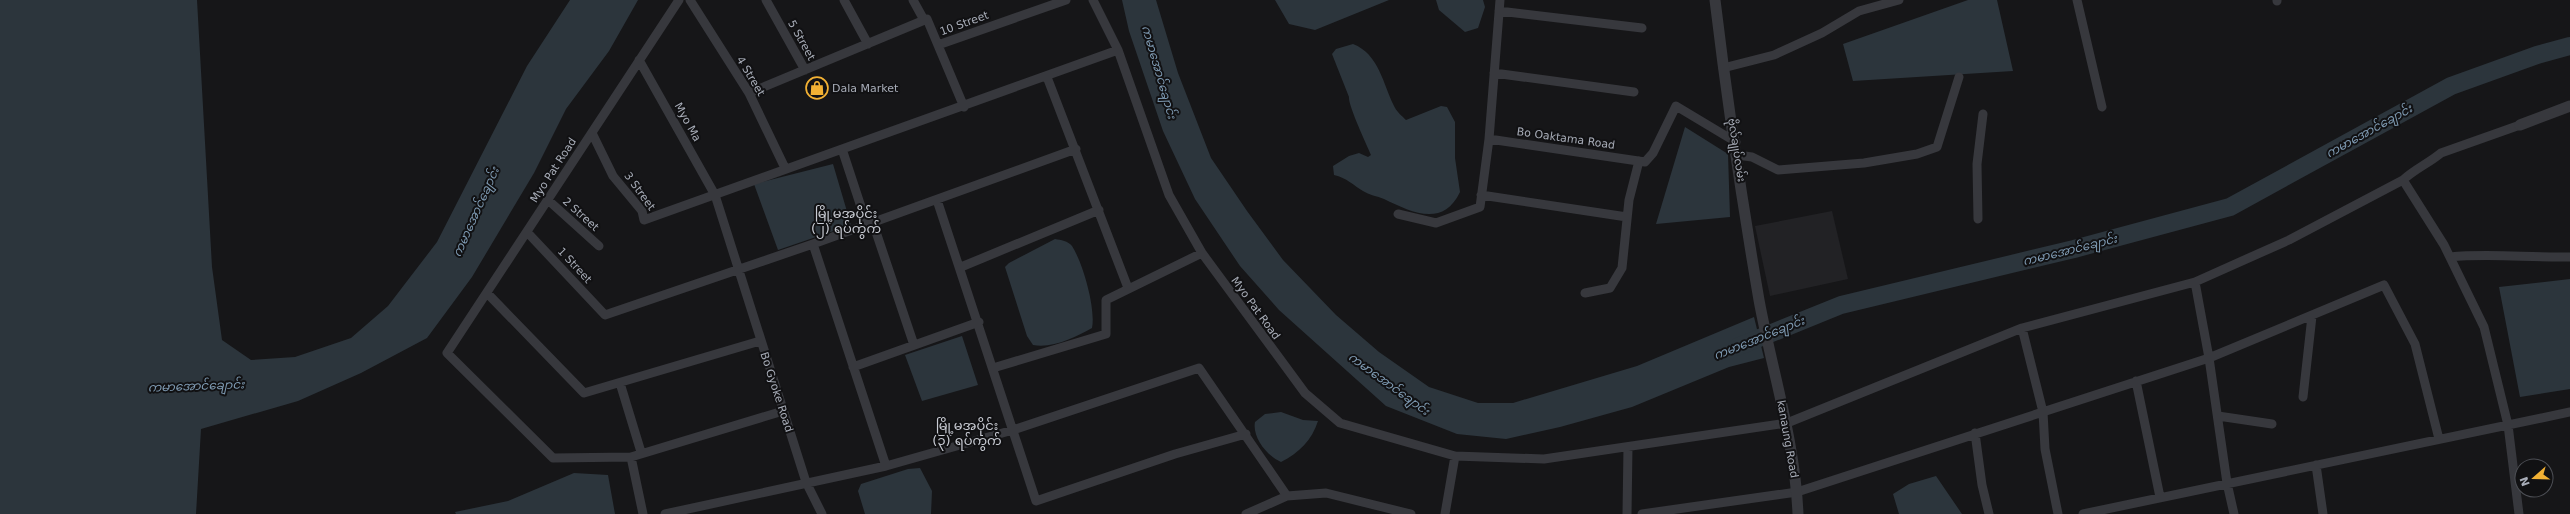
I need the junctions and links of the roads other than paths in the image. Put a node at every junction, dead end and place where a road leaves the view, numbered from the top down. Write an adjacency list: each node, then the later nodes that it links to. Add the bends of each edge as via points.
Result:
1 (679, 0): 18 (street, Myo Pat Road)
2 (690, 0): 25 (street, 4 Street)
3 (766, 0): 20 (street, 5 Street)
4 (844, 0): 15 (street)
5 (913, 0): 13 (street)
6 (1066, 0): 16 (street, 10 Street)
7 (1094, 0): 17 (street, Myo Pat Road)
8 (1500, 0): 12 (street)
9 (1715, 0): 19 (street, ဗိုလ်ချုပ်လမ်း)
10 (1899, 0): 19 (street, via 1859,11 1822,33 1774,55)
11 (2077, 0): 28 (street)
12 (1499, 11): 14 (street); 21 (street)
13 (924, 20): 15 (street); 16 (street, via 927,19)
14 (1642, 28)
15 (868, 44): 20 (street)
16 (938, 45): 27 (street)
17 (1118, 50): 22 (street); 52 (street, Myo Pat Road, via 1169,195)
18 (639, 60): 31 (street, Myo Pat Road); 40 (street, Myo Ma)
19 (1723, 68): 33 (street, ဗိုလ်ချုပ်လမ်း)
20 (805, 70): 25 (street)
21 (1494, 73): 24 (street); 32 (street)
22 (1047, 77): 27 (street); 35 (street)
23 (1959, 77): 36 (street, via 1937,147 1917,154 1864,163 1778,170 1752,158)
24 (1634, 92)
25 (749, 93): 38 (street, 4 Street)
26 (2570, 106): 30 (street)
27 (964, 107): 34 (street)
28 (2102, 107)
29 (1983, 114): 47 (street, via 1977,164)
30 (2520, 125): 39 (street, Myo Pat Road, via 2441,153)
31 (592, 133): 40 (street, 3 Street, via 613,176 642,211 644,220); 42 (street, Myo Pat Road)
32 (1489, 139): 37 (street, Bo Oaktama Road); 41 (street)
33 (1736, 142): 36 (street, ဗိုလ်ချုပ်လမ်း); 37 (street, via 1676,106 1653,153 1645,162)
34 (842, 149): 38 (street); 48 (street)
35 (1076, 149): 43 (street); 44 (street)
36 (1737, 155): 67 (street, ဗိုလ်ချုပ်လမ်း, via 1759,300)
37 (1639, 161): 46 (street)
38 (785, 168): 40 (street)
39 (2403, 180): 53 (street); 57 (street, Myo Pat Road, via 2288,240)
40 (715, 195): 56 (street, Myo Ma)
41 (1481, 195): 45 (street, via 1480,207 1436,222); 46 (street)
42 (548, 200): 49 (street, Myo Pat Road); 51 (street, 2 Street)
43 (937, 200): 48 (street); 55 (street)
44 (1099, 210): 55 (street); 58 (street)
45 (1398, 214)
46 (1627, 217): 60 (street, via 1624,260 1619,275 1610,288)
47 (1978, 219)
48 (870, 224): 50 (street); 65 (street)
49 (527, 232): 56 (street, 1 Street, via 605,315); 59 (street, Myo Pat Road)
50 (813, 244): 56 (street); 68 (street)
51 (599, 246)
52 (1202, 253): 58 (street); 86 (street, Myo Pat Road, via 1305,393 1340,423)
53 (2450, 257): 54 (street, via 2484,254 2538,258); 79 (street, via 2484,327)
54 (2570, 257)
55 (961, 267): 62 (street)
56 (739, 268): 64 (street, Bo Gyoke Road)
57 (2195, 282): 63 (street, Myo Pat Road); 66 (street)
58 (1128, 288): 69 (street, via 1106,300 1106,334)
59 (487, 293): 71 (street, via 584,393); 87 (street, Myo Pat Road, via 447,353 554,458)
60 (1585, 293)
61 (2312, 316): 66 (street); 72 (street); 83 (street, via 2384,285 2415,344)
62 (979, 322): 65 (street); 69 (street)
63 (2022, 328): 74 (street); 77 (street, Myo Pat Road)
64 (760, 341): 71 (street); 73 (street, Bo Gyoke Road)
65 (914, 345): 68 (street)
66 (2210, 358): 70 (street); 76 (street)
67 (1773, 365): 77 (street, kanaung Road)
68 (853, 367): 89 (street)
69 (993, 368): 80 (street)
70 (2136, 381): 74 (street); 94 (street)
71 (620, 383): 85 (street)
72 (2303, 397)
73 (783, 411): 85 (street); 90 (street, Bo Gyoke Road)
74 (2043, 412): 82 (street); 105 (street, via 2045,449)
75 (2570, 412): 79 (street)
76 (2218, 416): 78 (street); 91 (street)
77 (1787, 423): 84 (street, Myo Pat Road); 92 (street, kanaung Road)
78 (2272, 424)
79 (2508, 425): 83 (street); 109 (street)
80 (1012, 430): 81 (street, via 1199,368); 81 (street, via 1036,501 1175,454); 89 (street)
81 (1246, 434): 93 (street)
82 (1975, 434): 92 (street); 104 (street)
83 (2439, 439): 88 (street)
84 (1628, 447): 86 (street, Myo Pat Road, via 1544,459); 101 (street)
85 (641, 452): 87 (street)
86 (1455, 456): 100 (street)
87 (631, 457): 95 (street)
88 (2316, 465): 91 (street); 108 (street)
89 (886, 466): 90 (street)
90 (806, 482): 96 (street); 97 (street, Bo Gyoke Road)
91 (2227, 483): 94 (street); 107 (street)
92 (1797, 492): 102 (street); 103 (street, kanaung Road)
93 (1287, 496): 98 (street); 99 (street, via 1326,493)
94 (2160, 497): 106 (street)
95 (643, 514)
96 (665, 514)
97 (822, 514)
98 (1246, 514)
99 (1411, 514)
100 (1445, 514)
101 (1627, 514)
102 (1642, 514)
103 (1798, 514)
104 (1989, 514)
105 (2058, 514)
106 (2083, 514)
107 (2234, 514)
108 (2323, 514)
109 (2519, 514)

